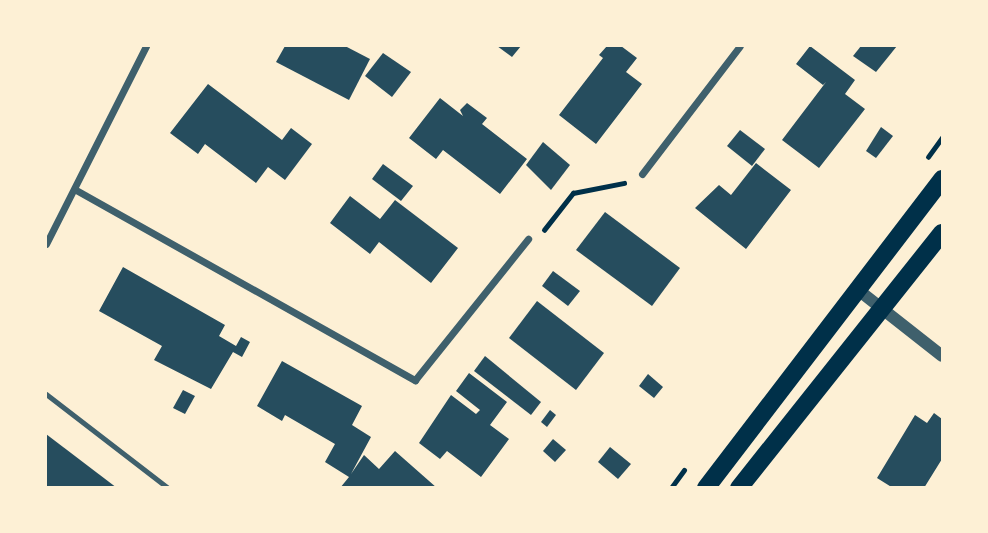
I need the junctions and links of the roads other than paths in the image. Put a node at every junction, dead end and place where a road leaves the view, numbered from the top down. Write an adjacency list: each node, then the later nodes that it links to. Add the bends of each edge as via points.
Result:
1 (146, 46): 5 (street)
2 (740, 46): 3 (street)
3 (642, 174)
4 (943, 179): 9 (main road)
5 (76, 190): 7 (street, via 415,380); 8 (street)
6 (943, 233): 10 (main road)
7 (528, 239)
8 (46, 243)
9 (857, 289): 10 (street); 14 (main road)
10 (883, 310): 11 (street); 15 (main road)
11 (943, 356)
12 (46, 394): 13 (lane)
13 (168, 488)
14 (706, 488)
15 (739, 488)

